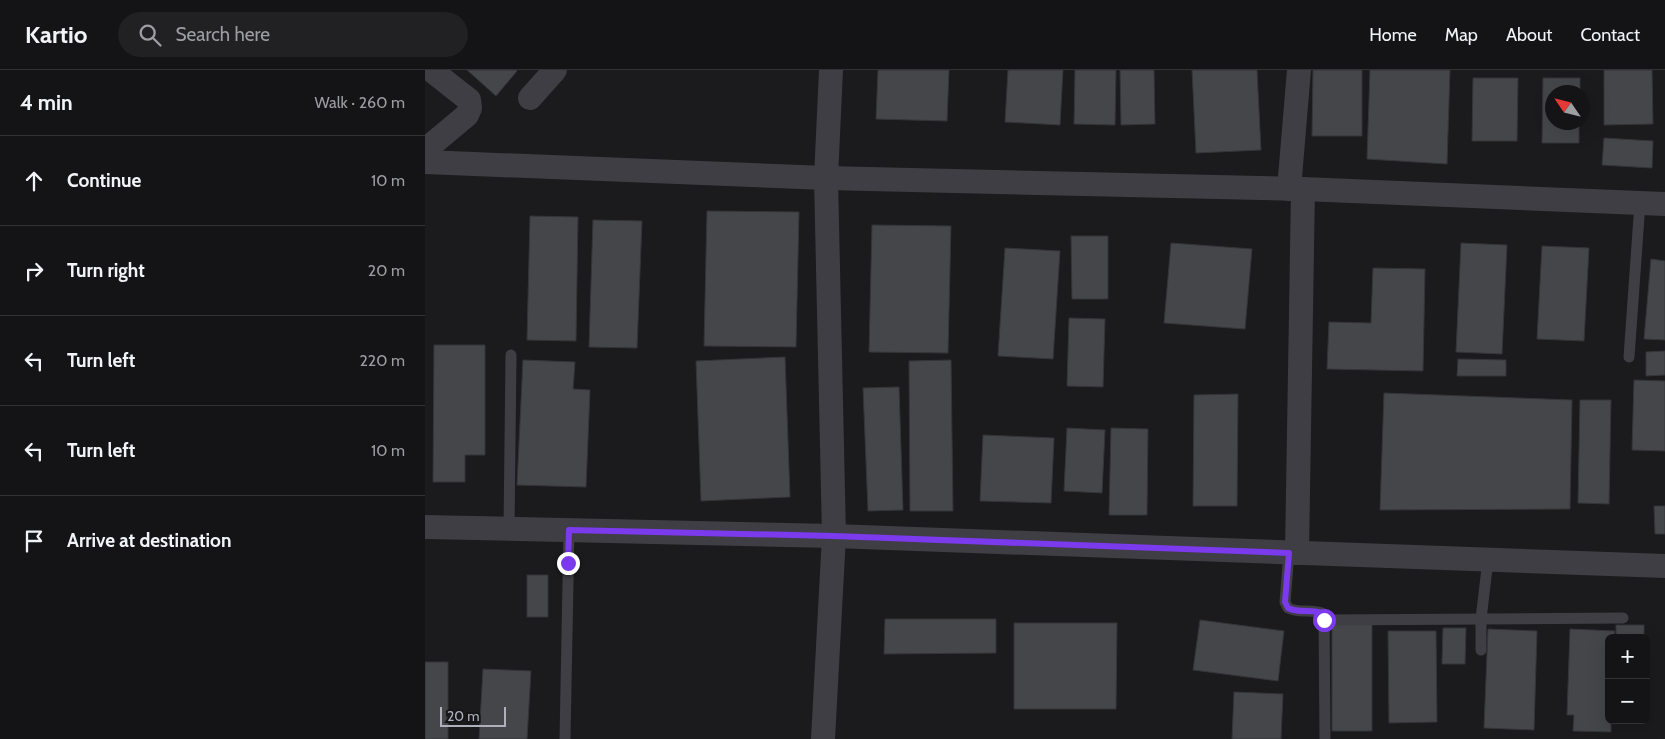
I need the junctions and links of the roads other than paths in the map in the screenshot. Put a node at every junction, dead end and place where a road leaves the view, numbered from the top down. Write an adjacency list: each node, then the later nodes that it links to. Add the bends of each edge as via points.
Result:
1 (431, 70): 6 (street, via 469,100 470,108 467,115)
2 (555, 70): 5 (street)
3 (831, 70): 8 (street)
4 (1299, 70): 9 (street)
5 (530, 98)
6 (425, 150)
7 (425, 162): 8 (street)
8 (826, 178): 9 (street); 17 (street)
9 (1296, 189): 10 (street); 18 (street)
10 (1640, 203): 11 (street); 13 (lane)
11 (1665, 204)
12 (511, 355): 15 (lane)
13 (1629, 357)
14 (425, 527): 15 (street)
15 (509, 529): 16 (street)
16 (569, 530): 17 (street); 25 (lane)
17 (834, 536): 18 (street); 26 (street)
18 (1293, 553): 19 (street); 23 (lane, via 1285,602 1294,611 1319,611 1324,614)
19 (1489, 560): 20 (street); 22 (lane)
20 (1665, 566)
21 (1623, 618): 22 (lane)
22 (1481, 619): 23 (lane); 24 (lane)
23 (1324, 620): 27 (lane)
24 (1481, 650)
25 (565, 739)
26 (823, 739)
27 (1325, 739)

